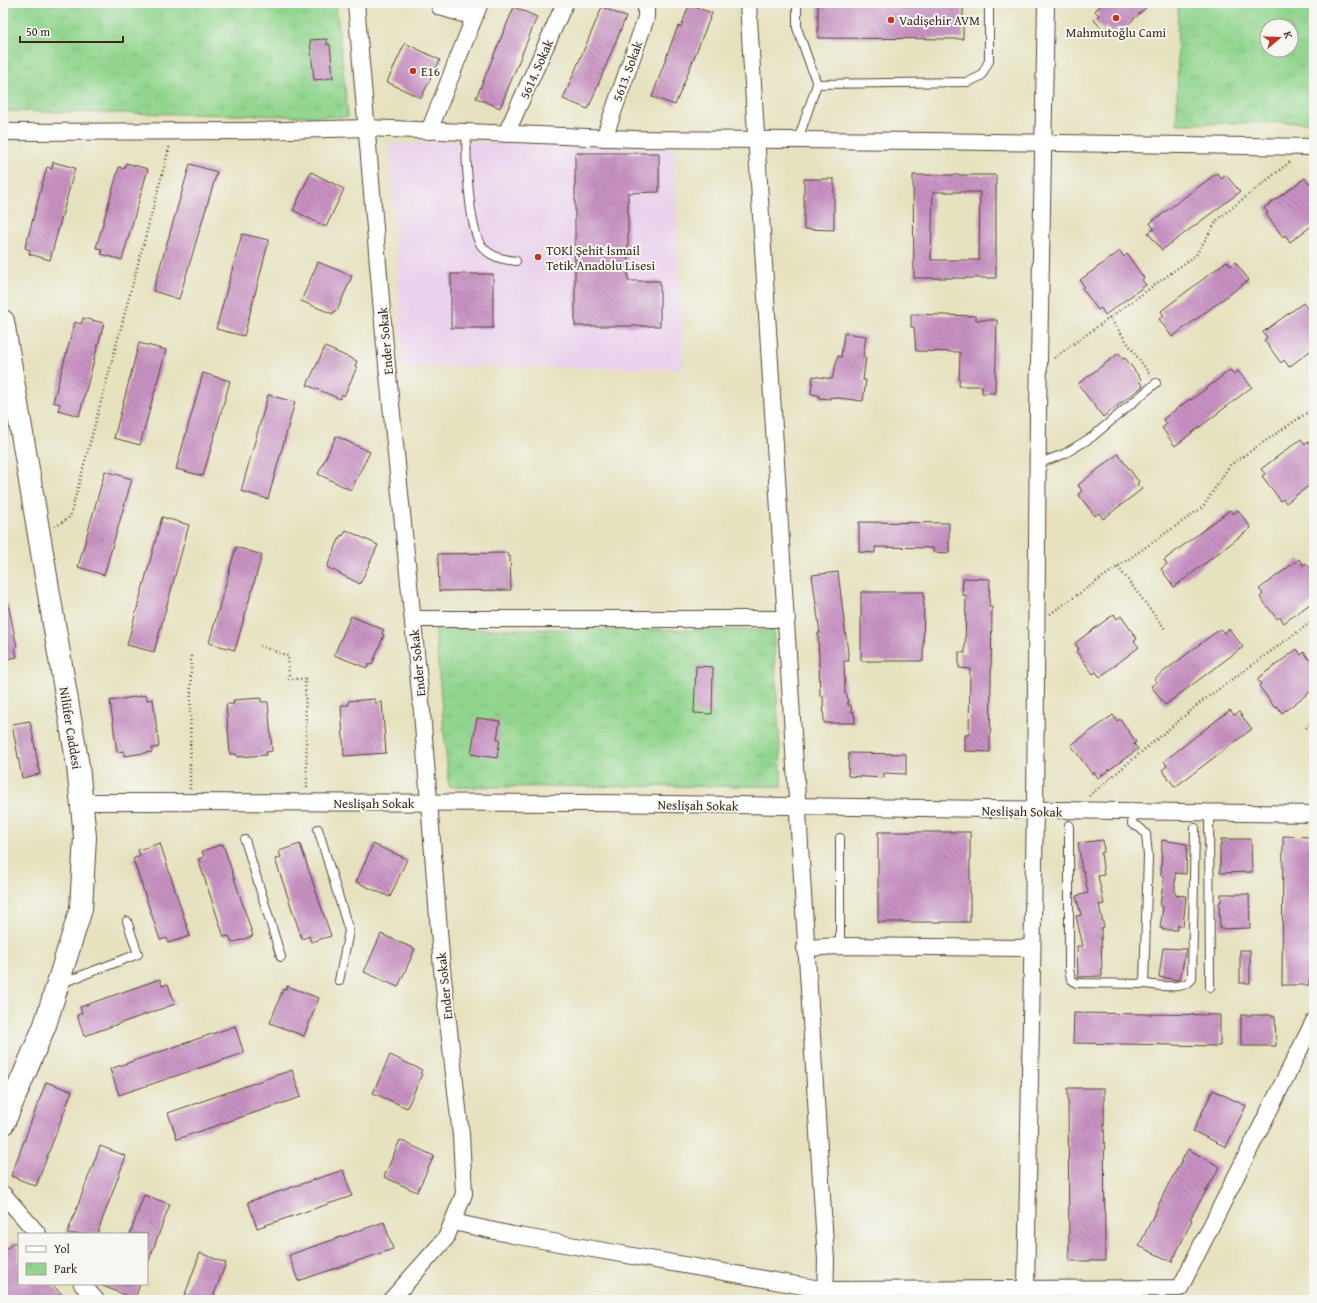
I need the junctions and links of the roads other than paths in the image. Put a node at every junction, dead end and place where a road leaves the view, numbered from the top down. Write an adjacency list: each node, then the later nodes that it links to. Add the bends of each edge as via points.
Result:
1 (356, 3): 11 (street, Ender Sokak)
2 (440, 3): 9 (street, via 440,7)
3 (565, 3): 15 (street, 5614. Sokak)
4 (646, 3): 16 (street, 5613. Sokak, via 646,18)
5 (748, 3): 17 (street)
6 (797, 3): 10 (lane, via 797,28)
7 (989, 3): 10 (lane, via 989,61 981,76 968,82)
8 (1046, 3): 19 (street)
9 (477, 10): 12 (street)
10 (817, 84): 18 (lane)
11 (367, 128): 12 (street); 13 (street); 25 (street, Ender Sokak, via 384,335)
12 (429, 131): 14 (street)
13 (3, 132)
14 (467, 132): 15 (street); 21 (lane, via 465,150 473,216 480,244 496,258)
15 (506, 134): 16 (street)
16 (604, 138): 17 (street)
17 (757, 140): 18 (street); 26 (street)
18 (798, 140): 19 (street)
19 (1044, 143): 20 (street); 24 (street)
20 (1311, 147)
21 (516, 261)
22 (3, 321): 27 (street, Nilüfer Caddesi)
23 (1156, 383): 24 (lane, via 1092,438 1064,454)
24 (1037, 464): 30 (street)
25 (413, 618): 26 (street); 28 (street, Ender Sokak)
26 (787, 619): 29 (street)
27 (82, 802): 28 (street, Neslişah Sokak); 45 (street, Nilüfer Caddesi, via 85,837 81,910)
28 (430, 803): 29 (street, Neslişah Sokak); 51 (street, Ender Sokak, via 442,968 461,1135 464,1194)
29 (796, 807): 30 (street, Neslişah Sokak); 41 (street)
30 (1035, 811): 34 (street, Neslişah Sokak); 42 (street)
31 (1133, 812): 32 (street, Neslişah Sokak); 34 (street, Neslişah Sokak); 46 (lane, via 1132,824 1146,834 1148,856)
32 (1209, 813): 33 (street, Neslişah Sokak); 47 (lane)
33 (1314, 814)
34 (1070, 818): 46 (lane, via 1071,980 1076,984)
35 (1196, 828): 46 (lane, via 1192,979 1183,986)
36 (318, 829): 44 (lane, via 349,931)
37 (840, 838): 40 (lane)
38 (245, 840): 43 (lane)
39 (127, 921): 45 (lane, via 138,954)
40 (840, 946): 41 (street); 42 (street)
41 (805, 948): 55 (street, via 826,1260)
42 (1032, 948): 54 (street)
43 (281, 957)
44 (339, 981)
45 (58, 984): 49 (street, Nilüfer Caddesi, via 45,1025)
46 (1144, 984)
47 (1210, 987)
48 (1314, 1021): 54 (street, via 1180,1288)
49 (3, 1124)
50 (3, 1194): 52 (street)
51 (453, 1222): 55 (street); 57 (street, Ender Sokak, via 446,1238)
52 (37, 1233)
53 (83, 1285): 56 (street)
54 (1026, 1288): 55 (street)
55 (825, 1295)
56 (96, 1300)
57 (391, 1300)

